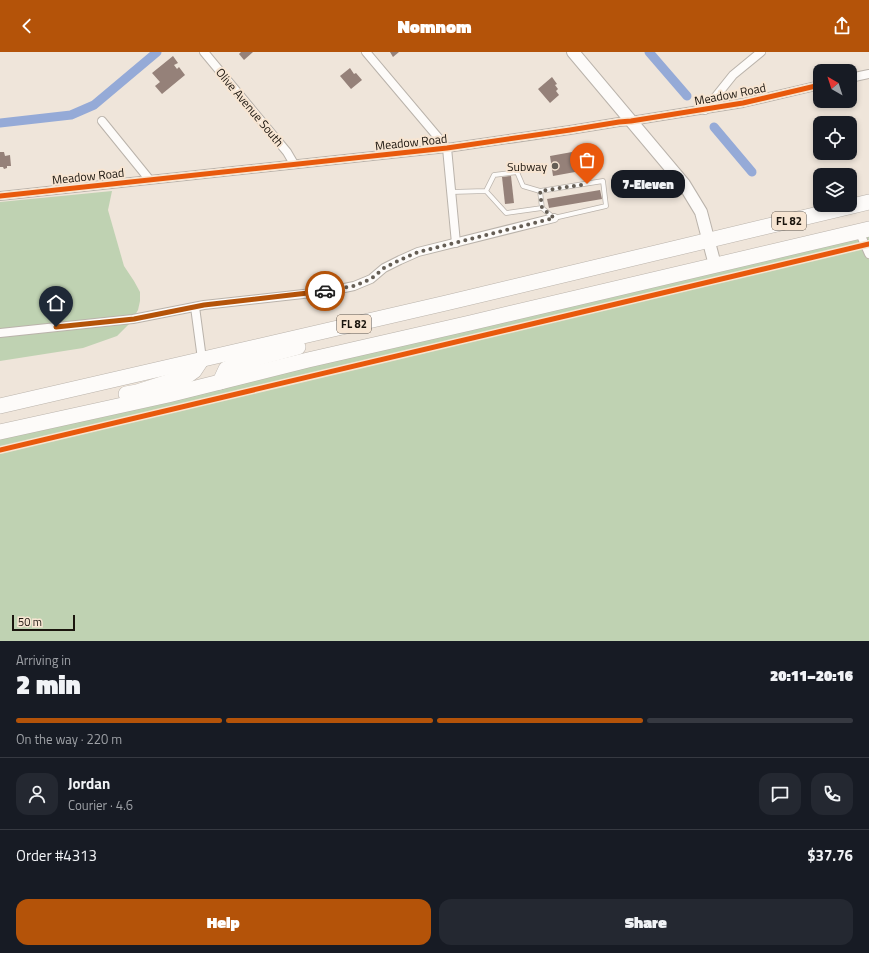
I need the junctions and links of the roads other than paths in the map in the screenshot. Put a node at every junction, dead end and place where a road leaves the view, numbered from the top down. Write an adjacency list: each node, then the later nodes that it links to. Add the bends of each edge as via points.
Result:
1 (204, 52): 12 (street, Olive Avenue South, via 287,152)
2 (366, 52): 11 (street)
3 (573, 52): 10 (street)
4 (761, 52): 8 (street, via 733,75)
5 (869, 74): 6 (street)
6 (857, 77)
7 (813, 87): 8 (street, Meadow Road)
8 (705, 110): 10 (street, Meadow Road)
9 (102, 121): 13 (street)
10 (631, 121): 11 (street, Meadow Road); 22 (street, via 691,193 701,212)
11 (447, 148): 12 (street, Meadow Road); 16 (street)
12 (294, 164): 13 (street, Meadow Road)
13 (149, 179): 17 (street, Meadow Road)
14 (486, 191): 15 (lane, via 494,175 517,172 523,186); 16 (lane); 19 (lane, via 506,214)
15 (540, 191): 19 (lane); 20 (lane, via 603,181 606,206)
16 (451, 192): 23 (street)
17 (0, 196)
18 (869, 202): 22 (highway, FL 82)
19 (542, 208): 20 (lane)
20 (554, 218): 23 (street)
21 (864, 230): 24 (street); 25 (highway, FL 82)
22 (708, 240): 25 (street); 27 (highway, FL 82)
23 (456, 243): 26 (street, via 406,257 384,268 371,279 354,286)
24 (869, 254)
25 (715, 265): 30 (highway, FL 82)
26 (195, 307): 28 (street, via 134,319); 29 (street)
27 (387, 316): 29 (highway, FL 82); 30 (highway, via 364,332 243,362 226,369)
28 (0, 333)
29 (202, 359): 31 (highway, FL 82); 32 (highway, via 187,376 137,392 20,419)
30 (220, 382): 32 (highway, FL 82)
31 (0, 406)
32 (1, 432)

